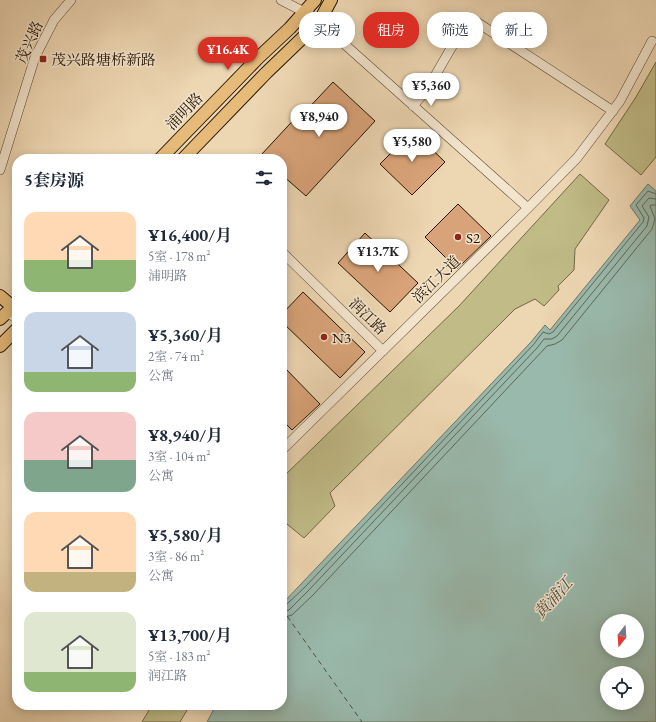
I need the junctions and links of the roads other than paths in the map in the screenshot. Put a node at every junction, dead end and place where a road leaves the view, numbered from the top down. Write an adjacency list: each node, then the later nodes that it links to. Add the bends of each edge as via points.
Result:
1 (72, 0): 16 (street, 茂兴路, via 54,20 35,57)
2 (281, 0): 5 (street)
3 (315, 0): 6 (main road, 浦明路)
4 (331, 0): 7 (main road, 浦明路)
5 (303, 12)
6 (313, 12)
7 (318, 12)
8 (299, 27): 14 (main road, 浦明路, via 258,58)
9 (299, 33): 15 (main road, 浦明路, via 266,73)
10 (652, 41): 13 (street, 滨江大道)
11 (347, 48): 12 (street)
12 (413, 106): 13 (street, via 428,88 469,17); 17 (street)
13 (613, 111): 17 (street, 滨江大道, via 578,158)
14 (165, 154)
15 (189, 154)
16 (0, 170)
17 (528, 208): 23 (street, 滨江大道)
18 (287, 257): 23 (street, 润江路)
19 (0, 296): 20 (main road)
20 (9, 310)
21 (12, 333): 22 (main road)
22 (0, 346)
23 (383, 351): 24 (street, 滨江大道)
24 (287, 445)

